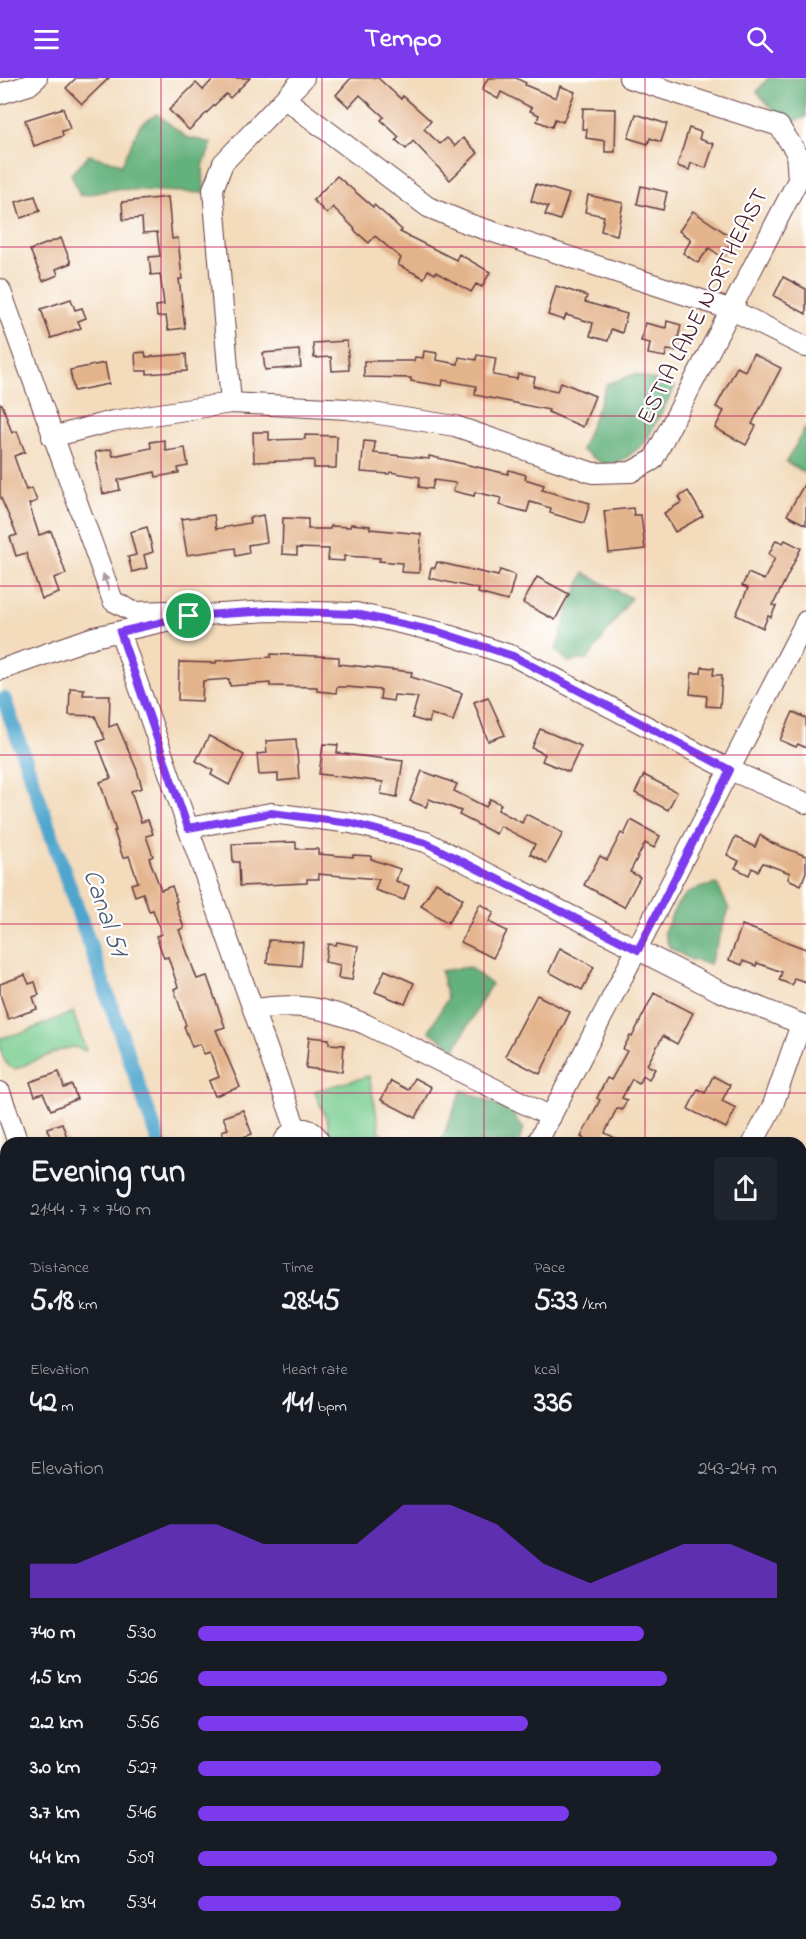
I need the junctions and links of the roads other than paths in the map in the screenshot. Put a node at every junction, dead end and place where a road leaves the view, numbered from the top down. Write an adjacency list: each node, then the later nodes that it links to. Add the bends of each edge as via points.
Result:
1 (38, 78): 5 (street)
2 (304, 78): 6 (street)
3 (629, 78): 4 (street)
4 (662, 83): 8 (street, ESTIA LANE NORTHEAST, via 779,126 796,152 798,180)
5 (0, 94)
6 (285, 99): 8 (street, via 428,207 468,224); 10 (street, via 222,163 213,189)
7 (0, 289): 11 (street)
8 (732, 310): 9 (street); 10 (street, ESTIA LANE NORTHEAST, via 653,460 631,472 593,473 455,426 347,409)
9 (806, 347)
10 (231, 403): 11 (street, via 113,421)
11 (52, 437): 12 (street, one-way to 11, via 167,611 134,612 113,602)
12 (189, 616): 14 (street); 16 (street, via 269,611 356,614 439,632 513,656)
13 (806, 621): 16 (street)
14 (120, 632): 15 (street); 18 (street)
15 (0, 670)
16 (730, 770): 17 (street); 19 (street)
17 (806, 803)
18 (188, 828): 19 (street, via 271,813 351,823 426,843); 20 (street)
19 (638, 950): 21 (street, via 719,992); 23 (street)
20 (255, 1009): 23 (street, via 280,1005 338,1012); 24 (street)
21 (803, 1025): 28 (street, via 773,1105)
22 (0, 1092): 25 (street)
23 (551, 1117): 27 (street)
24 (290, 1136): 26 (street, via 302,1128)
25 (16, 1137)
26 (317, 1137)
27 (540, 1137)
28 (756, 1137)

